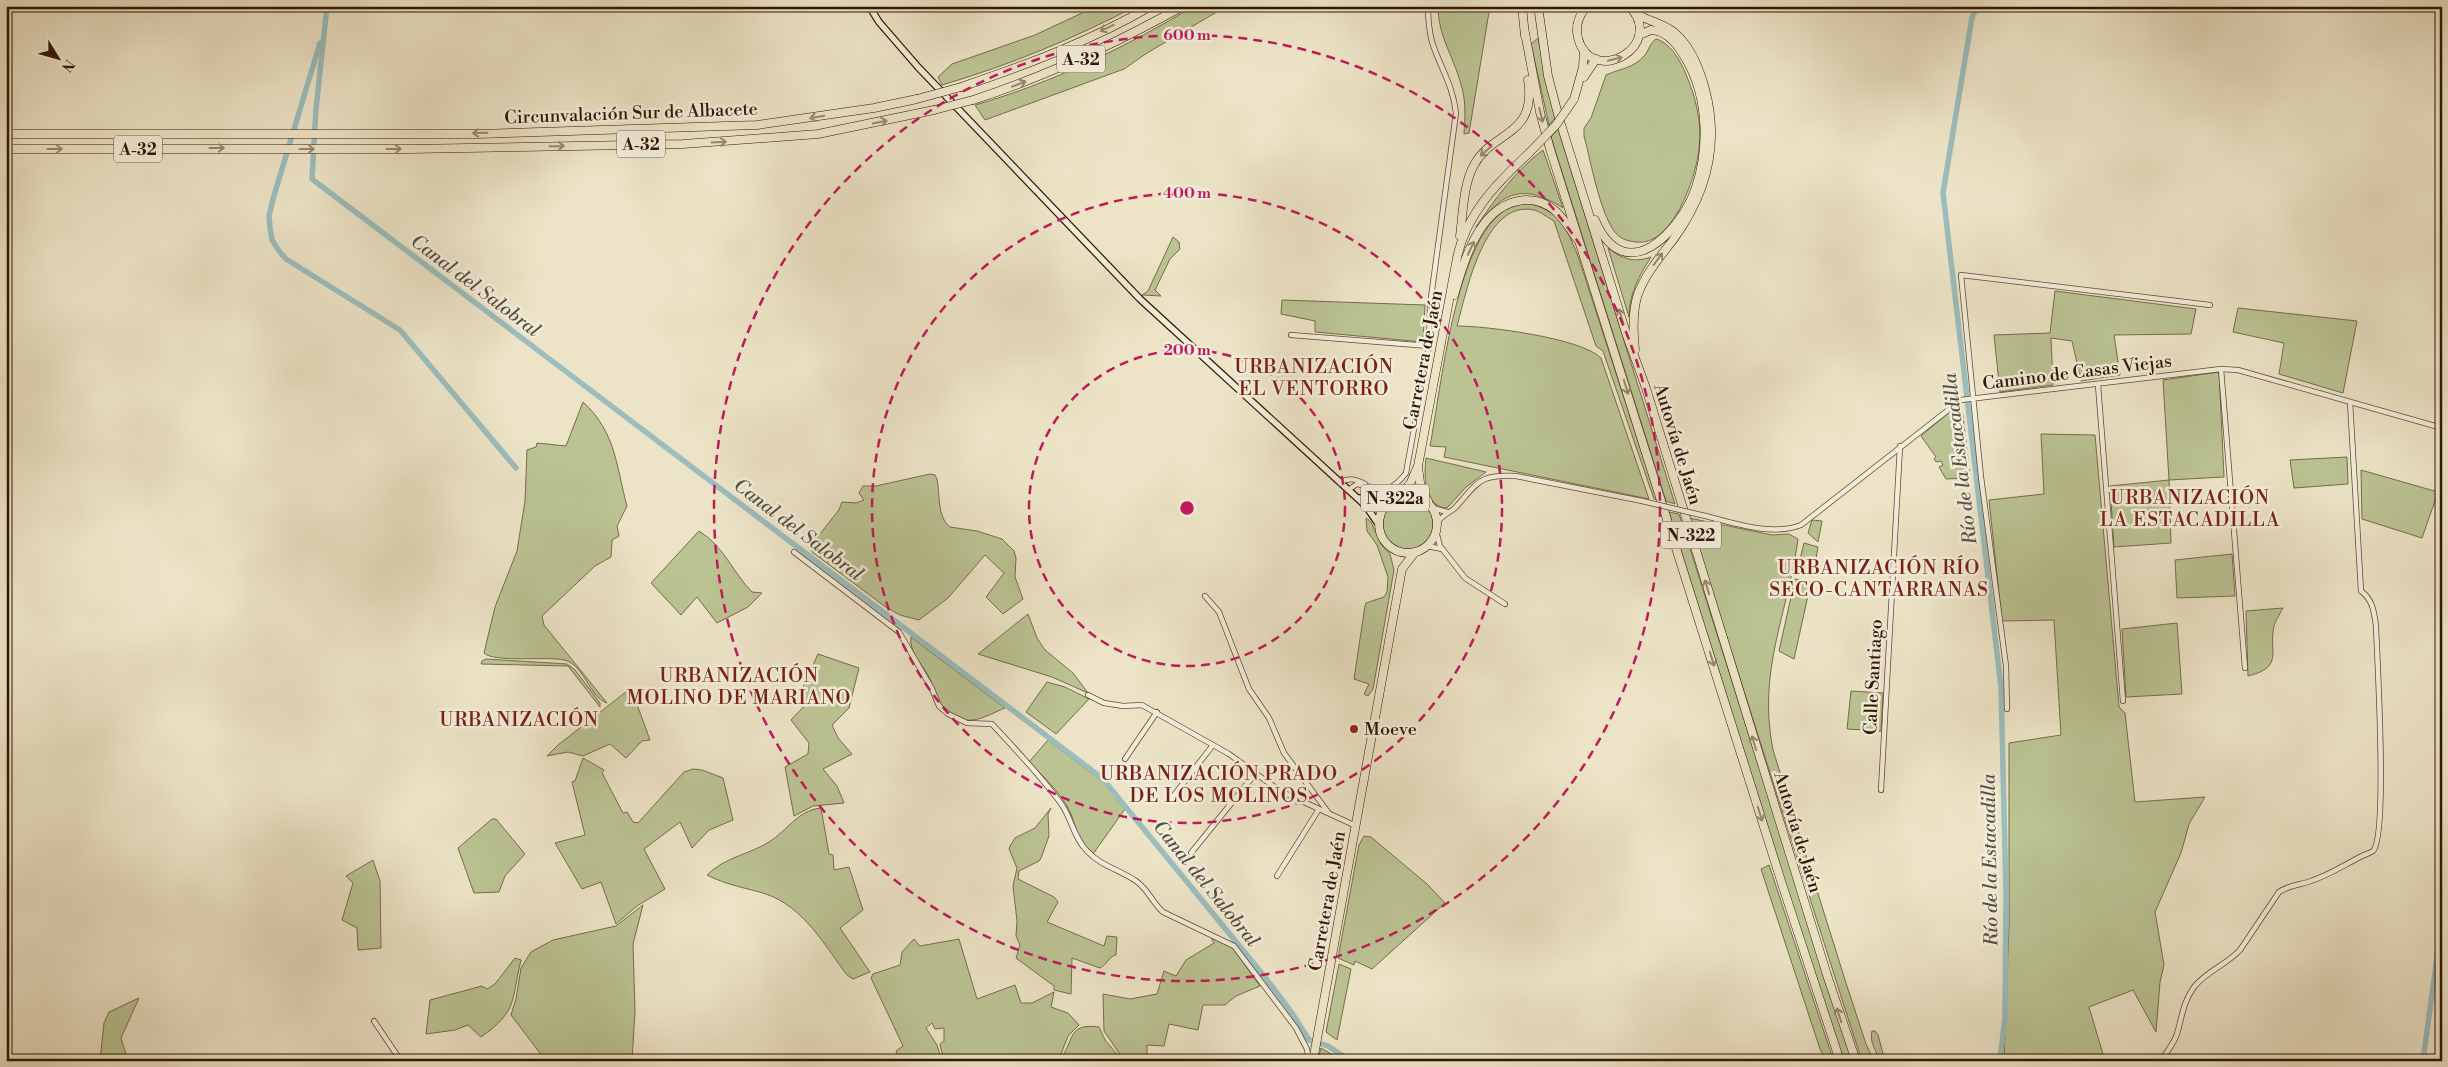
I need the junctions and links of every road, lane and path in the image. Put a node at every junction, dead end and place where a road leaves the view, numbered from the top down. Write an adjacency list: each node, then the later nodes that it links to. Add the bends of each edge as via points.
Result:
1 (869, 6): 31 (street, via 903,51 1140,299)
2 (1151, 6): 14 (highway, Circunvalación Sur de Albacete / A-32, one-way to 14, bridge, via 1067,47 961,87 874,108 757,125 479,134)
3 (1183, 6): 15 (highway, Circunvalación Sur de Albacete / A-32, one-way to 3, bridge, via 345,149 673,144 818,134 973,100 1066,66)
4 (1428, 6): 22 (street, via 1433,43 1454,95 1456,113 1430,305)
5 (1522, 6): 9 (highway, N-322)
6 (1538, 6): 16 (highway, Autovía de Jaén / N-322, via 1548,76)
7 (1587, 6): 11 (highway, via 1577,26)
8 (1632, 9): 10 (highway, via 1639,23); 25 (highway, one-way to 8, via 1633,332 1638,295 1644,280 1685,222 1699,196 1710,158 1711,129 1703,83 1687,48 1669,28)
9 (1525, 33): 17 (highway, Autovía de Jaén / N-322, one-way to 17, via 1540,112); 18 (highway, one-way to 18, via 1529,103 1518,124 1484,152 1473,166 1466,189)
10 (1639, 35): 12 (highway, one-way to 10, via 1610,61 1623,57 1634,48); 16 (highway, via 1655,30 1671,39 1689,64 1696,83 1704,152 1695,189 1667,236 1654,247 1633,252 1617,248 1603,236)
11 (1584, 50): 12 (highway); 13 (highway)
12 (1596, 59): 13 (highway, via 1586,72)
13 (1574, 100): 18 (highway, bridge, via 1556,125 1479,206 1464,232)
14 (6, 134)
15 (6, 149)
16 (1580, 186): 25 (highway, Autovía de Jaén / N-322, one-way to 16)
17 (1584, 252): 20 (highway, one-way to 17, via 1476,236 1500,208 1520,200 1544,203 1558,211); 70 (highway, Autovía de Jaén / N-322, one-way to 70)
18 (1457, 258): 20 (highway, Carretera de Jaén / N-322a)
19 (2210, 305): 26 (street, via 1962,275)
20 (1444, 328): 30 (highway, Carretera de Jaén / N-322a)
21 (1291, 335): 22 (street)
22 (1429, 346): 32 (street, via 1406,474 1392,487)
23 (2221, 369): 24 (street, Camino de Casas Viejas); 27 (street, Camino de Casas Viejas, via 2238,370); 48 (street)
24 (2098, 385): 26 (street, Camino de Casas Viejas); 50 (street)
25 (1646, 388): 71 (highway, Autovía de Jaén / N-322, one-way to 25)
26 (1973, 398): 29 (street, Camino de Casas Viejas, via 1961,400); 51 (street, via 2006,666)
27 (2350, 402): 28 (street, Camino de Casas Viejas); 65 (street, via 2361,591 2369,597 2376,626 2381,750 2381,816 2376,843 2372,851 2347,866 2279,892 2240,950 2195,986 2183,1006 2176,1036)
28 (2442, 428)
29 (1900, 446): 37 (street, Camino de Casas Viejas, bridge, via 1801,525 1788,530 1768,530 1642,501 1500,475 1469,489); 56 (street, Calle Santiago)
30 (1418, 466): 35 (highway, Carretera de Jaén / N-322a, via 1410,484); 36 (highway, Carretera de Jaén / N-322a, via 1422,490)
31 (1340, 483): 32 (street, via 1352,479); 33 (street)
32 (1370, 487): 33 (street, via 1357,484)
33 (1348, 490): 34 (street)
34 (1354, 496): 35 (street, via 1370,502); 38 (street)
35 (1394, 498): 36 (highway, N-322a, via 1412,495); 38 (highway, N-322a, via 1384,508)
36 (1431, 506): 37 (street); 39 (highway, N-322a)
37 (1448, 512): 39 (street, Camino de Casas Viejas)
38 (1379, 525): 40 (highway, N-322a)
39 (1437, 527): 41 (highway, N-322a); 42 (street, via 1438,541)
40 (1388, 545): 44 (highway, via 1402,552); 45 (highway, N-322a)
41 (1427, 546): 42 (street); 44 (highway)
42 (1444, 550): 47 (street, via 1465,578)
43 (794, 552): 69 (street, via 899,632 939,706 948,714 958,721 992,724 1054,794 1069,815 1076,836 1086,851 1103,865 1146,888 1154,904 1163,912 1234,946 1296,1028 1307,1049)
44 (1415, 552): 45 (highway, Carretera de Jaén)
45 (1402, 569): 60 (highway, Carretera de Jaén)
46 (1205, 596): 59 (street, via 1219,612 1249,690 1269,718 1284,753)
47 (1505, 604)
48 (2245, 668)
49 (1088, 695): 52 (street, via 1104,703 1142,705)
50 (2123, 701)
51 (2008, 709)
52 (1157, 712): 53 (street); 54 (street)
53 (1213, 745): 55 (street); 57 (street)
54 (1125, 759)
55 (1256, 774): 58 (street, via 1280,791); 61 (street)
56 (1881, 790)
57 (1171, 798)
58 (1319, 809): 59 (street); 62 (street)
59 (1328, 813): 60 (street)
60 (1356, 826): 64 (highway, Carretera de Jaén)
61 (1191, 853)
62 (1277, 876)
63 (374, 1021): 66 (street)
64 (1314, 1057)
65 (2163, 1058): 72 (street); 73 (street)
66 (401, 1061)
67 (740, 1061): 68 (street)
68 (759, 1061)
69 (1309, 1061)
70 (1840, 1061)
71 (1856, 1061)
72 (2155, 1061)
73 (2182, 1061)

